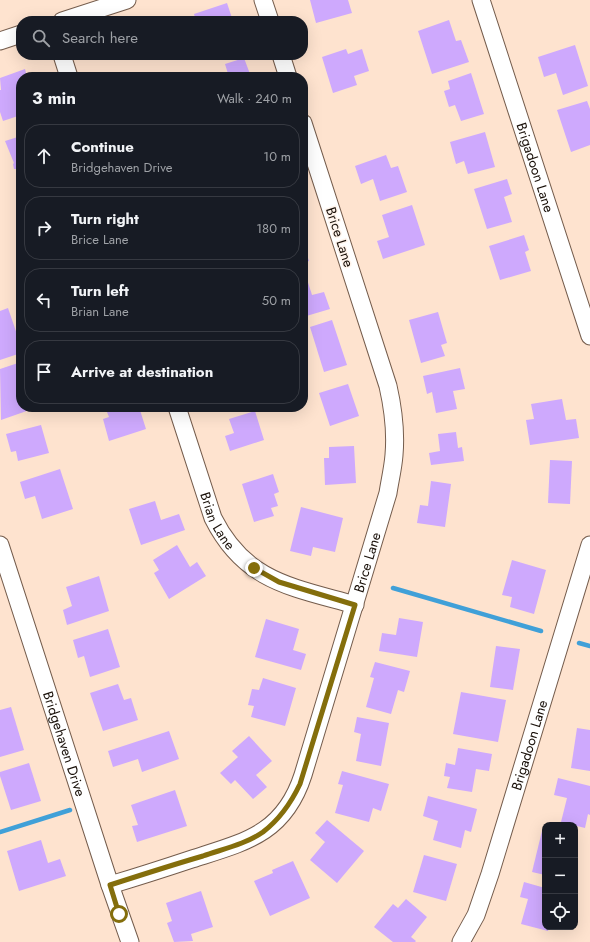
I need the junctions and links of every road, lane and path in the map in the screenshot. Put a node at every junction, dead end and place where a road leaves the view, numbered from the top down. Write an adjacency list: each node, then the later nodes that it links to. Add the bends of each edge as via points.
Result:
1 (127, 0): 4 (street)
2 (263, 0): 5 (street)
3 (481, 0): 13 (street, Brigadoon Lane)
4 (77, 16)
5 (268, 16)
6 (16, 36): 7 (street)
7 (0, 41)
8 (64, 60): 10 (street)
9 (283, 60): 11 (street)
10 (67, 72)
11 (286, 72)
12 (308, 138): 17 (street, Brice Lane, via 385,375 392,414 394,454 388,493)
13 (590, 336)
14 (178, 412): 17 (street, Brian Lane, via 213,518 233,549 270,578)
15 (0, 545): 18 (street, Bridgehaven Drive)
16 (590, 545): 20 (street, Brigadoon Lane, via 490,874 476,915)
17 (355, 605): 18 (street, Brice Lane, via 300,784 292,801 279,818 262,832 243,842)
18 (110, 885): 19 (street, Bridgehaven Drive)
19 (130, 942)
20 (461, 942)

